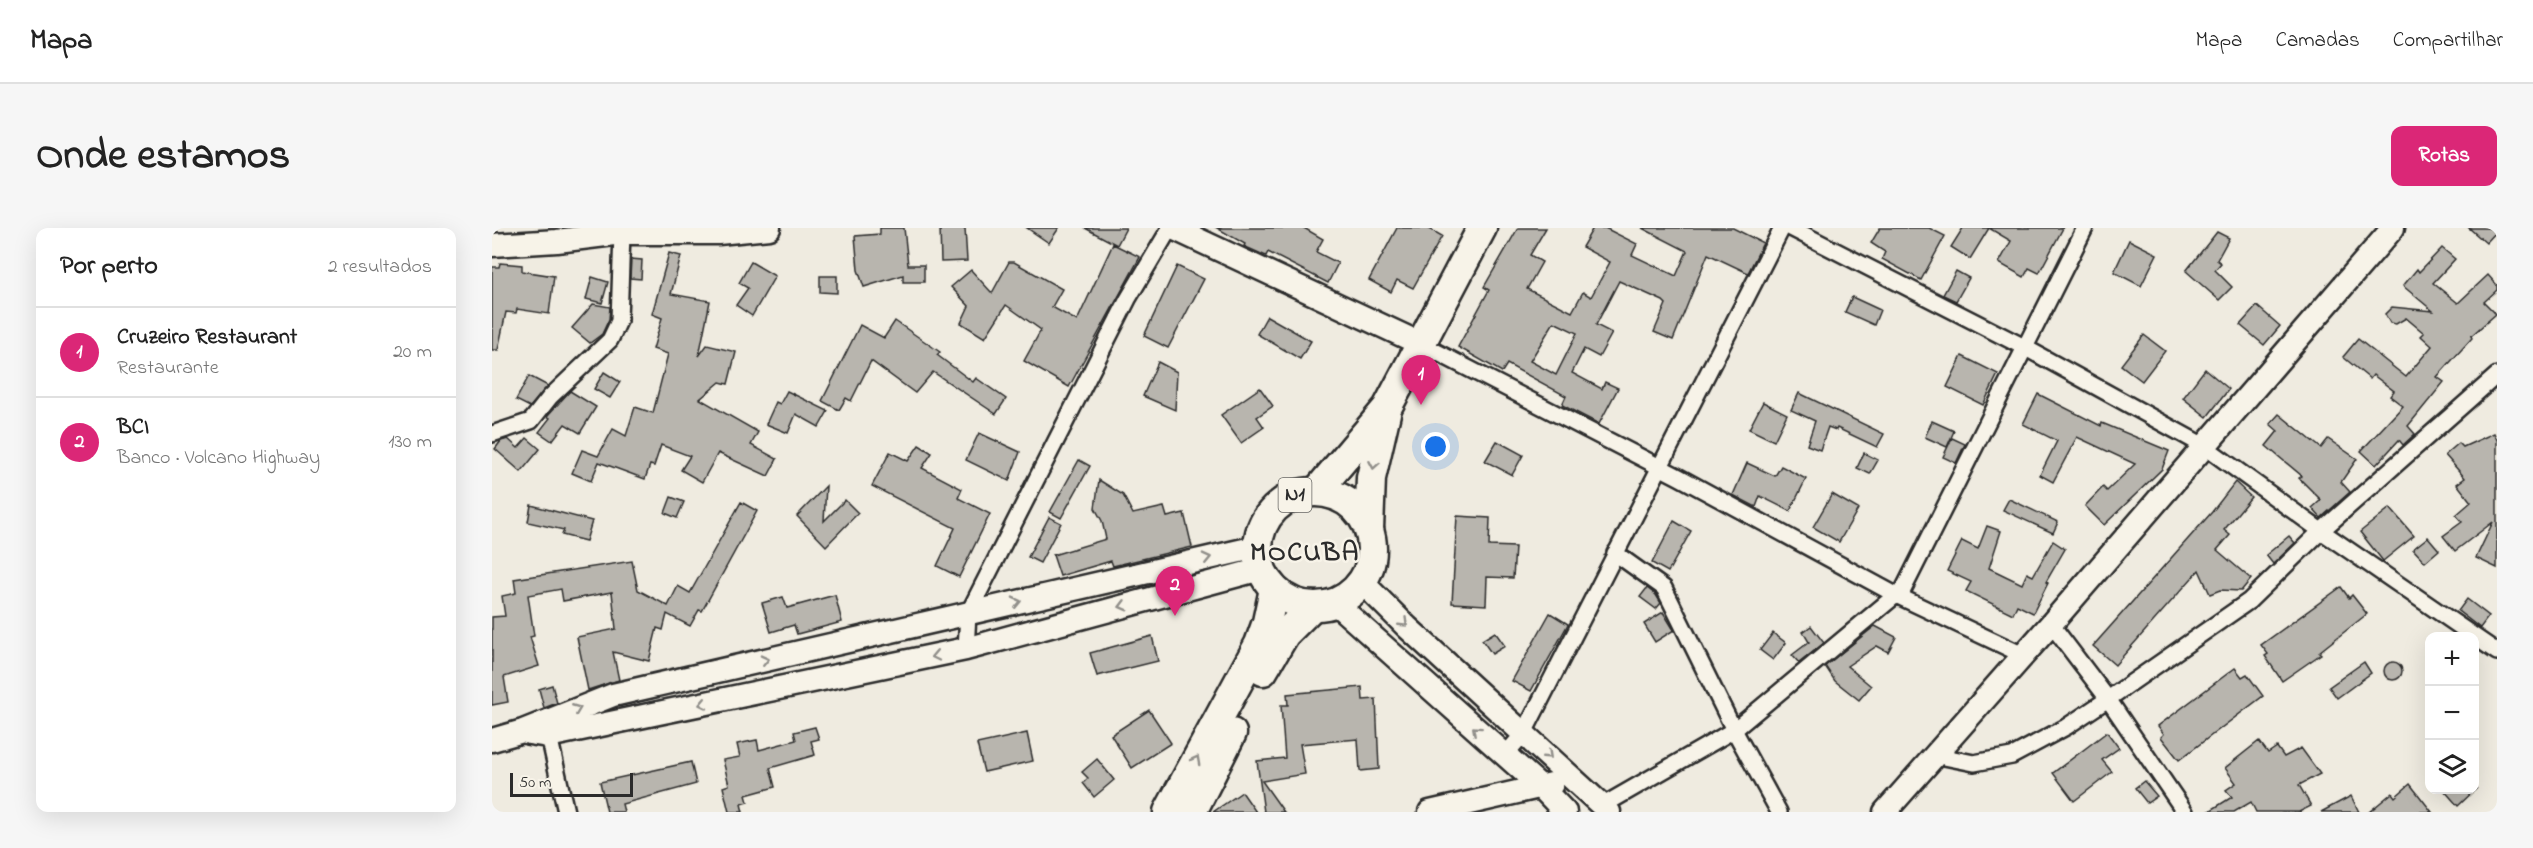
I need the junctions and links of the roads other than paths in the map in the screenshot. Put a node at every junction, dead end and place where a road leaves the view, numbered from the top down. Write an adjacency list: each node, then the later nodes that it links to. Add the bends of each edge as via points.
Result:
1 (769, 228): 8 (street, via 718,233)
2 (1172, 228): 10 (street); 25 (street, via 1128,299)
3 (1482, 228): 10 (highway, N1)
4 (1782, 228): 16 (street)
5 (1791, 228): 11 (street)
6 (2085, 228): 11 (street)
7 (2393, 228): 15 (street)
8 (622, 233): 9 (street); 14 (street, via 619,321 610,340 550,397 531,421)
9 (492, 245)
10 (1421, 344): 13 (highway, N1); 16 (street)
11 (2024, 347): 15 (street); 23 (street)
12 (2497, 375): 19 (street)
13 (1387, 408): 17 (highway, N1); 18 (highway, N1, one-way to 18, via 1371,478)
14 (492, 434)
15 (2204, 446): 19 (street); 26 (street)
16 (1658, 466): 20 (street); 23 (street)
17 (1317, 491): 18 (highway, N1, via 1339,496 1357,509); 21 (highway, N1, via 1294,495 1275,507 1262,525)
18 (1369, 529): 22 (highway, N1, via 1372,556)
19 (2321, 531): 28 (street); 30 (street, via 2249,600)
20 (1615, 553): 32 (street, via 1664,588); 33 (street)
21 (1264, 568): 24 (highway, via 1298,604); 25 (street, one-way to 21); 27 (street, one-way to 27); 42 (highway, N1, one-way to 21, via 1259,644 1267,622)
22 (1362, 582): 24 (highway, via 1350,594); 33 (street, one-way to 33)
23 (1898, 595): 29 (street); 32 (street)
24 (1324, 604): 35 (street, one-way to 24); 39 (highway, via 1275,648)
25 (968, 614): 27 (street); 31 (street, one-way to 25, via 613,695)
26 (2051, 624): 29 (street); 30 (street)
27 (966, 649): 31 (street, one-way to 31)
28 (2497, 652)
29 (2023, 655): 36 (street)
30 (2108, 699): 36 (street, via 2012,756 1974,763); 47 (street)
31 (548, 729): 34 (street); 41 (street)
32 (1734, 730): 40 (street); 45 (street)
33 (1524, 733): 35 (street); 37 (street, one-way to 37)
34 (492, 740)
35 (1505, 755): 38 (street)
36 (1934, 755): 46 (street)
37 (1572, 778): 38 (street); 40 (street)
38 (1541, 787): 43 (street); 44 (street)
39 (1202, 804)
40 (1606, 809): 44 (street)
41 (566, 812)
42 (1168, 812)
43 (1430, 812)
44 (1562, 812)
45 (1779, 812)
46 (1885, 812)
47 (2185, 812)

